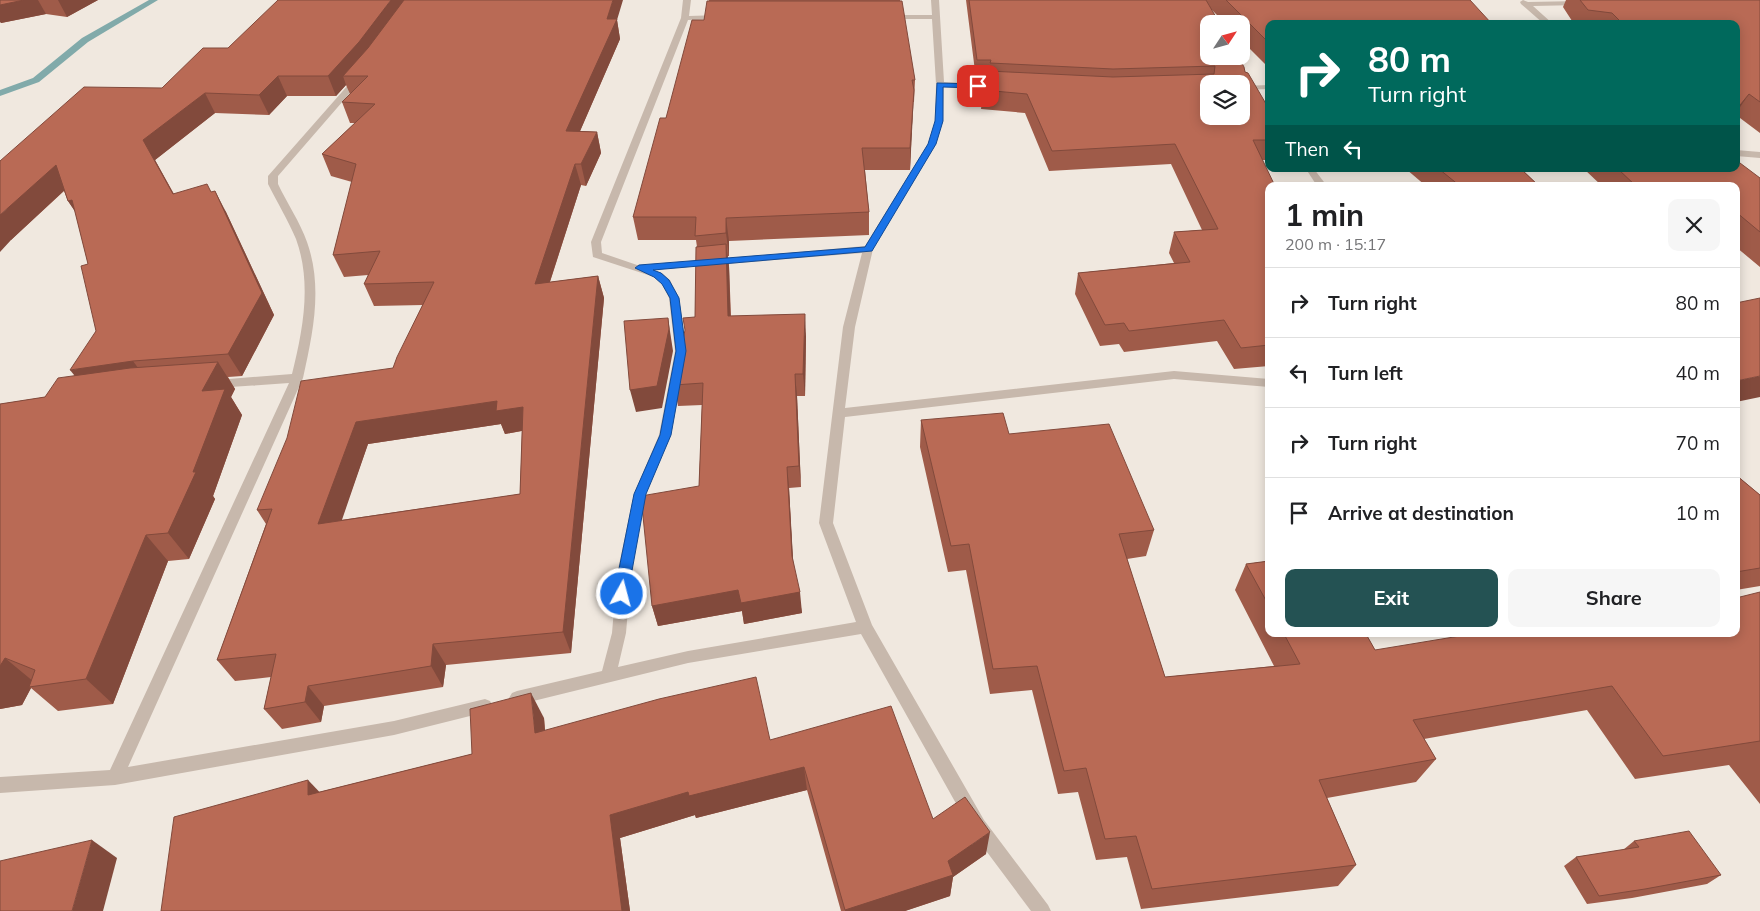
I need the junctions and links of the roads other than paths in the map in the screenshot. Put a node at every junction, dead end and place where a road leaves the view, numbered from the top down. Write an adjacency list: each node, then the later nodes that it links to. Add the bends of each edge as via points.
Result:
1 (687, 0): 8 (street)
2 (935, 0): 7 (street)
3 (1525, 2): 4 (street); 9 (street)
4 (1593, 3)
5 (733, 17): 8 (street)
6 (878, 17): 7 (street)
7 (936, 17): 11 (street)
8 (685, 18): 18 (street, via 596,242 597,255)
9 (1545, 20)
10 (365, 72): 19 (street, via 273,176 273,184 304,248 310,274 308,331)
11 (940, 84): 12 (street); 17 (street, via 939,121 932,144)
12 (1006, 87)
13 (1265, 89): 14 (street)
14 (1250, 90)
15 (1740, 153): 16 (street)
16 (1760, 155)
17 (868, 249): 18 (street); 22 (street, via 849,327)
18 (639, 268): 24 (street, via 658,275 666,282 674,298 681,351 666,435 640,494 624,574 619,633)
19 (297, 378): 21 (street); 25 (street)
20 (1265, 383): 22 (street, via 1174,374)
21 (208, 385)
22 (839, 413): 23 (street, via 826,523)
23 (864, 627): 24 (street, via 688,657); 27 (street, via 978,826)
24 (608, 676): 25 (street, via 394,728)
25 (115, 777): 26 (street)
26 (0, 785)
27 (1042, 911)

